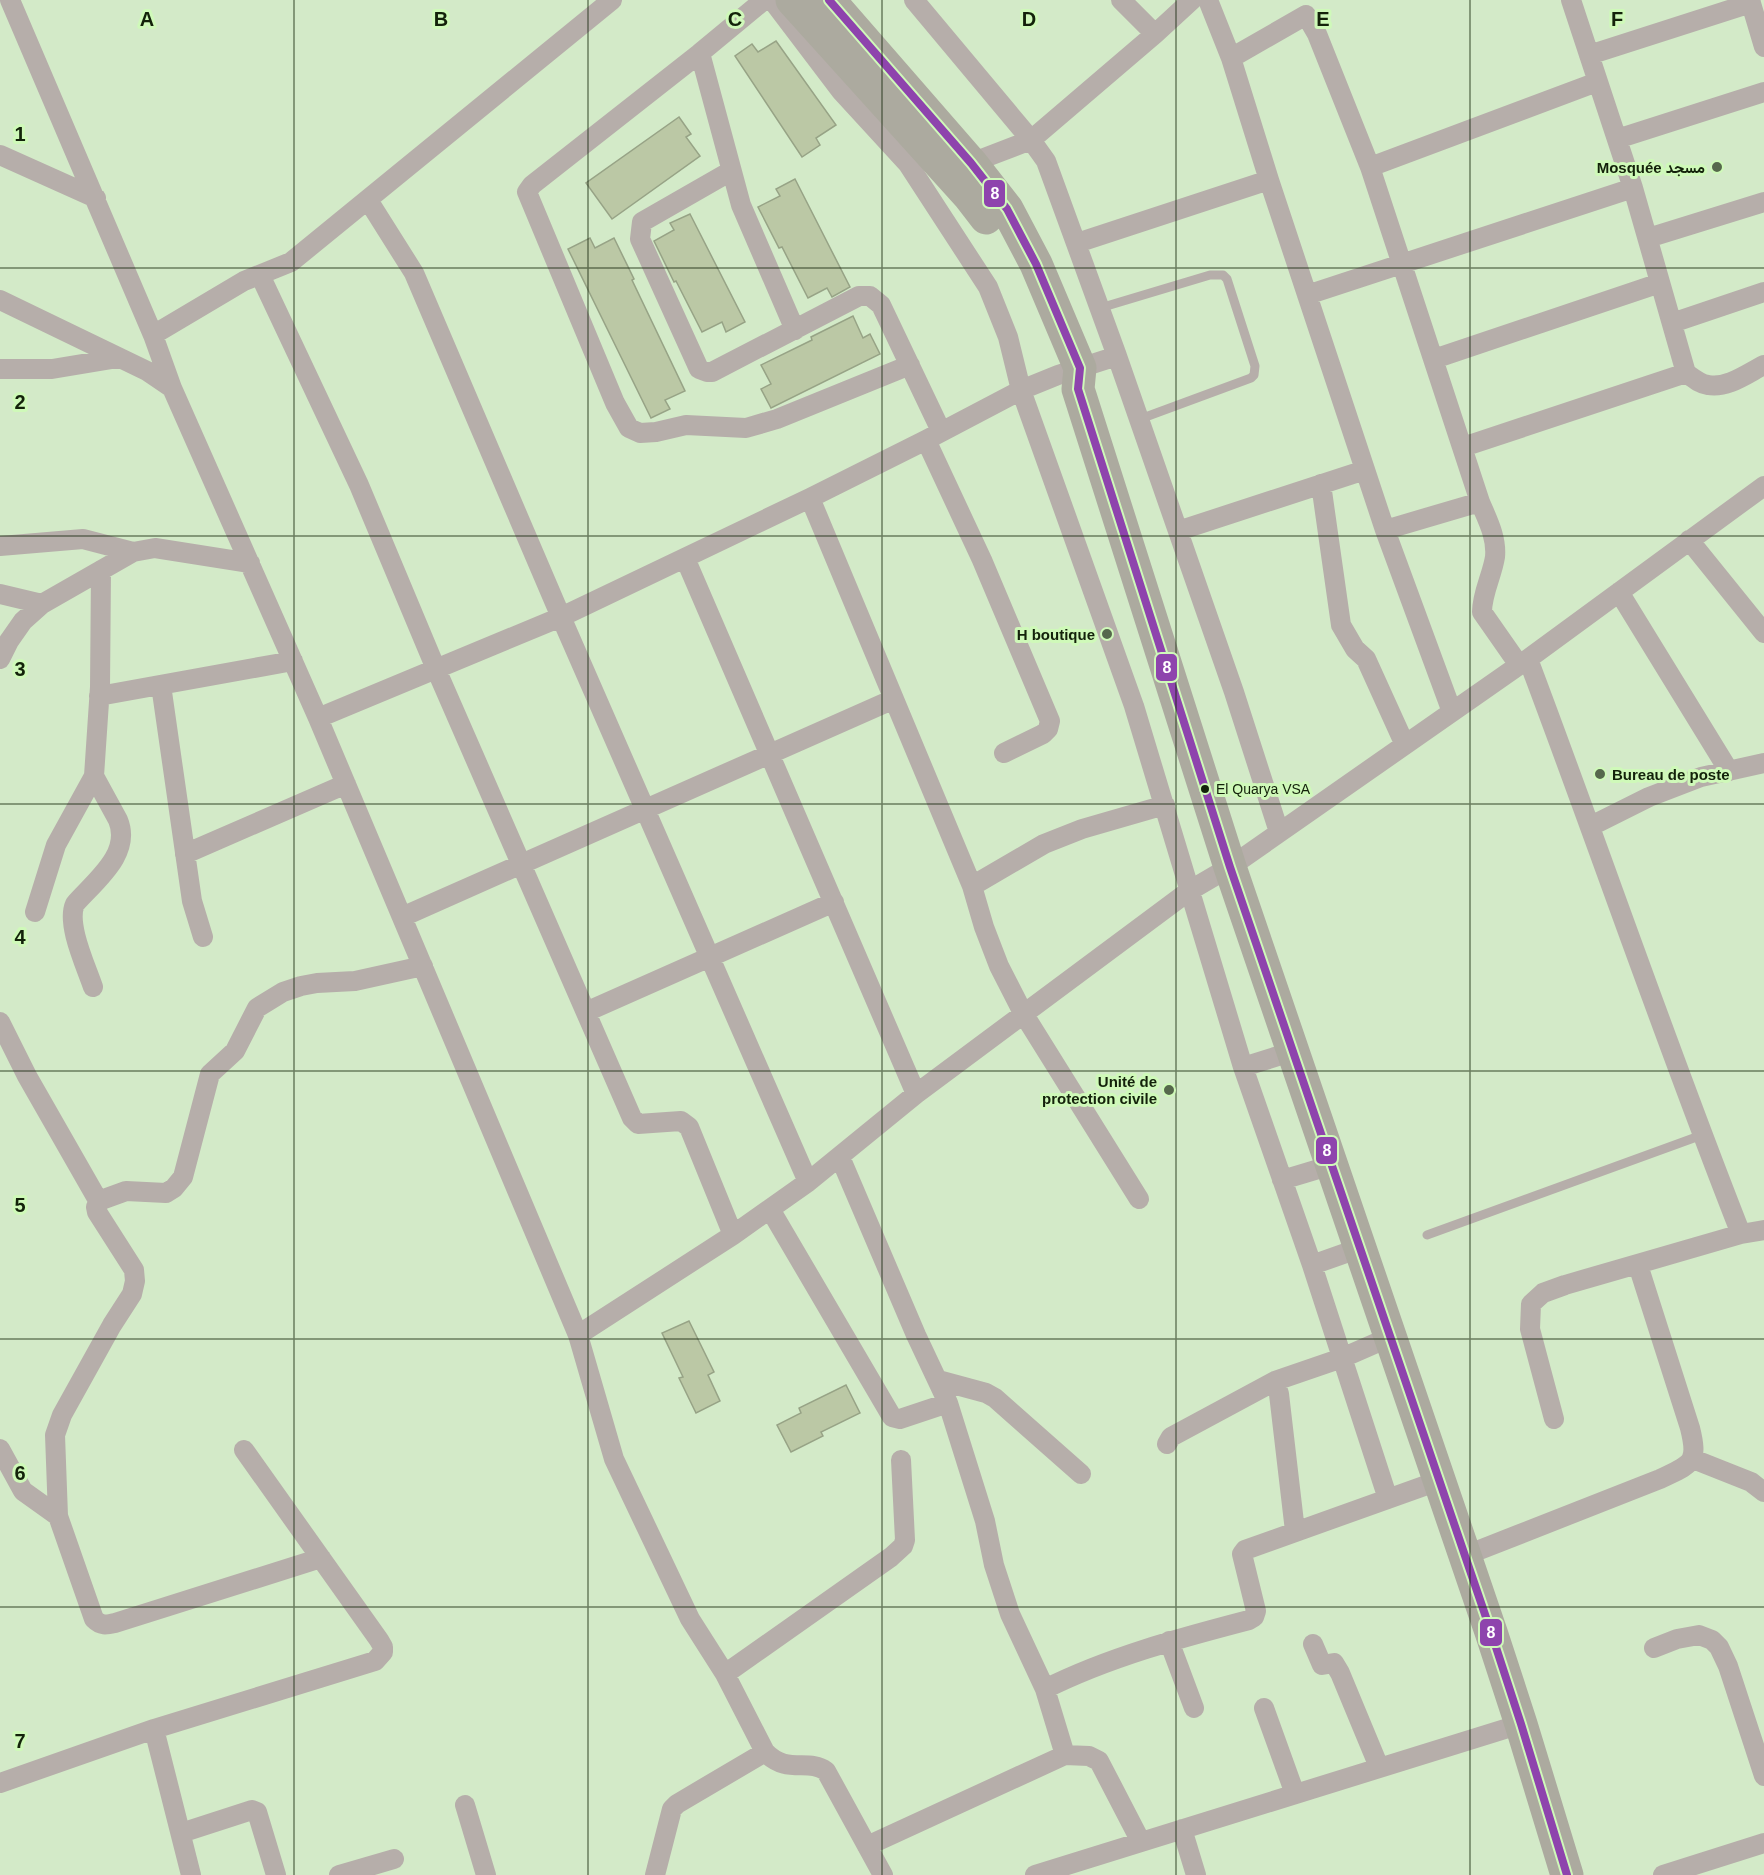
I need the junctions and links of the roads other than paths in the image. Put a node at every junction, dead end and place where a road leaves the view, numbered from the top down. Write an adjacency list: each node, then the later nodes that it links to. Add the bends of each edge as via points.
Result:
1 (10, 0): 29 (street)
2 (612, 0): 30 (street)
3 (764, 0): 16 (street)
4 (772, 0): 53 (street, via 841,91 908,164 988,287 1008,337)
5 (792, 0): 51 (highway, via 988,220)
6 (829, 0): 24 (highway)
7 (914, 0): 21 (street)
8 (1121, 0): 14 (street)
9 (1192, 0): 14 (street)
10 (1208, 0): 18 (street)
11 (1571, 0): 17 (street)
12 (1750, 2): 15 (street); 17 (street)
13 (1304, 8): 18 (street); 25 (street)
14 (1155, 34): 21 (street)
15 (1764, 47)
16 (700, 53): 26 (street); 47 (street, via 527,192 629,428 646,433 686,425 746,428)
17 (1589, 56): 19 (street)
18 (1232, 58): 27 (street)
19 (1598, 82): 22 (street); 25 (street)
20 (1764, 92): 22 (street)
21 (1031, 140): 24 (street); 33 (street, via 1046,161)
22 (1617, 140): 28 (street)
23 (0, 155): 29 (street)
24 (971, 163): 51 (highway, via 1006,209 1036,264)
25 (1370, 167): 34 (street)
26 (730, 171): 42 (street); 42 (street, via 642,222 640,240 702,371 712,372)
27 (1269, 180): 33 (street); 38 (street)
28 (1633, 188): 32 (street); 34 (street)
29 (96, 198): 43 (street)
30 (368, 200): 35 (street, via 291,262); 73 (street, via 414,273)
31 (1764, 202): 32 (street)
32 (1648, 238): 36 (street)
33 (1077, 243): 40 (street)
34 (1402, 263): 38 (street); 46 (street)
35 (260, 275): 43 (street); 78 (street, via 359,485)
36 (1660, 284): 41 (street); 46 (street)
37 (1764, 292): 41 (street)
38 (1307, 295): 57 (street)
39 (0, 300): 45 (street)
40 (1100, 308): 44 (street); 54 (lane, via 1210,275 1227,279 1255,366 1254,375)
41 (1672, 323): 50 (street)
42 (795, 330): 47 (street, via 848,300 870,296 881,305)
43 (153, 335): 52 (street)
44 (1117, 356): 51 (street); 54 (street)
45 (118, 358): 49 (street, via 52,369); 52 (street)
46 (1434, 358): 56 (street)
47 (910, 365): 55 (street)
48 (1764, 365): 50 (street, via 1730,382 1710,386)
49 (0, 369)
50 (1686, 373): 56 (street)
51 (1072, 377): 53 (street); 97 (highway)
52 (172, 388): 68 (street)
53 (1021, 390): 55 (street); 91 (street, via 1134,706)
54 (1140, 419): 63 (street)
55 (934, 436): 60 (street); 85 (street, via 1050,721 1043,734)
56 (1463, 447): 61 (street)
57 (1365, 470): 58 (street); 62 (street)
58 (1321, 484): 63 (street); 84 (street, via 1341,625 1366,659)
59 (1764, 486): 64 (street)
60 (810, 498): 67 (street); 81 (street)
61 (1480, 502): 62 (street); 77 (street, via 1495,548 1482,612)
62 (1385, 530): 82 (street)
63 (1178, 531): 94 (street)
64 (1689, 540): 70 (street); 74 (street)
65 (0, 546): 66 (street, via 83,539)
66 (133, 552): 68 (street, via 155,548); 69 (street)
67 (685, 558): 73 (street); 86 (street)
68 (250, 563): 76 (street)
69 (101, 570): 72 (street); 80 (street)
70 (1619, 592): 77 (street); 88 (street)
71 (0, 594): 72 (street)
72 (42, 604): 75 (street, via 23,621)
73 (561, 617): 78 (street); 92 (street)
74 (1764, 633)
75 (0, 658)
76 (293, 661): 79 (street); 83 (street)
77 (1524, 662): 82 (street); 93 (street)
78 (436, 669): 83 (street); 96 (street)
79 (161, 685): 80 (street); 95 (street)
80 (99, 696): 89 (street)
81 (894, 699): 86 (street); 98 (street)
82 (1452, 712): 84 (street)
83 (318, 718): 90 (street)
84 (1405, 745): 94 (street)
85 (1004, 753)
86 (770, 755): 92 (street); 100 (street)
87 (1764, 763): 88 (street)
88 (1729, 771): 93 (street, via 1701,777 1650,797)
89 (94, 776): 101 (street, via 56,845); 106 (street, via 118,820 121,838 117,856 72,910 73,927)
90 (346, 784): 95 (street); 102 (street)
91 (1164, 806): 98 (street, via 1044,844); 99 (street)
92 (645, 810): 96 (street); 104 (street)
93 (1591, 826): 113 (street)
94 (1279, 832): 97 (street)
95 (185, 854): 103 (street, via 192,901)
96 (521, 863): 102 (street); 107 (street)
97 (1230, 867): 99 (street); 110 (highway)
98 (972, 886): 108 (street, via 999,966)
99 (1189, 891): 108 (street); 111 (street)
100 (834, 902): 104 (street); 112 (street)
101 (35, 912)
102 (402, 917): 105 (street)
103 (203, 937)
104 (709, 956): 107 (street); 117 (street)
105 (423, 966): 119 (street, via 355,981 301,986 262,1004 235,1051 210,1074 179,1183 166,1193 126,1191); 128 (street)
106 (93, 987)
107 (586, 1012): 124 (street, via 634,1121 681,1121 689,1127)
108 (1023, 1013): 112 (street); 118 (street)
109 (0, 1022): 119 (street)
110 (1294, 1051): 111 (street); 115 (highway)
111 (1243, 1067): 116 (street)
112 (916, 1094): 114 (street)
113 (1702, 1135): 122 (lane); 123 (street)
114 (840, 1157): 117 (street); 131 (street)
115 (1332, 1165): 116 (street); 125 (highway)
116 (1282, 1180): 126 (street)
117 (808, 1182): 120 (street)
118 (1139, 1199)
119 (99, 1202): 144 (street, via 97,1212 134,1270 135,1281 132,1294 57,1424)
120 (770, 1209): 124 (street); 133 (street, via 892,1417 900,1419)
121 (1764, 1230): 123 (street)
122 (1427, 1234)
123 (1741, 1234): 127 (street)
124 (733, 1235): 128 (street)
125 (1360, 1248): 126 (street); 129 (highway)
126 (1312, 1265): 130 (street)
127 (1638, 1265): 134 (street, via 1543,1293 1531,1304 1530,1329); 138 (street, via 1689,1428 1695,1450)
128 (578, 1335): 151 (street, via 614,1460 690,1619)
129 (1390, 1337): 130 (street); 141 (highway)
130 (1342, 1358): 132 (street); 143 (street)
131 (938, 1380): 133 (street); 140 (street, via 995,1398)
132 (1275, 1381): 135 (street, via 1171,1437); 145 (street)
133 (948, 1403): 152 (street, via 1010,1614)
134 (1554, 1419)
135 (1167, 1444)
136 (0, 1449): 144 (street, via 23,1491)
137 (244, 1450): 147 (street)
138 (1693, 1459): 142 (street, via 1751,1482); 146 (street, via 1660,1479)
139 (901, 1460): 151 (street, via 906,1529 903,1546)
140 (1081, 1474)
141 (1438, 1481): 143 (street); 146 (highway)
142 (1764, 1492)
143 (1388, 1499): 145 (street)
144 (58, 1516): 147 (street, via 99,1624)
145 (1295, 1531): 148 (street, via 1255,1545 1242,1554 1256,1611 1254,1617)
146 (1464, 1556): 155 (highway)
147 (321, 1558): 156 (street, via 379,1640 383,1647 380,1657)
148 (1169, 1641): 152 (street); 153 (street)
149 (1313, 1644): 159 (street, via 1322,1665 1334,1663 1340,1673)
150 (1654, 1648): 160 (street, via 1699,1635 1719,1647)
151 (725, 1674): 157 (street)
152 (1045, 1689): 158 (street)
153 (1194, 1708)
154 (1264, 1708): 162 (street)
155 (1521, 1724): 159 (street); 178 (highway)
156 (154, 1729): 161 (street); 165 (street)
157 (765, 1752): 168 (street, via 779,1762 826,1771); 174 (street, via 672,1809)
158 (1065, 1755): 166 (street, via 1089,1756 1099,1761); 168 (street)
159 (1380, 1767): 162 (street)
160 (1764, 1776)
161 (0, 1783)
162 (1294, 1794): 164 (street)
163 (465, 1805): 173 (street)
164 (1182, 1828): 166 (street); 177 (street)
165 (181, 1833): 170 (street); 171 (street, via 252,1810 257,1812)
166 (1141, 1842): 176 (street)
167 (1764, 1844): 179 (street)
168 (867, 1846): 175 (street)
169 (394, 1859): 172 (street)
170 (191, 1875)
171 (276, 1875)
172 (339, 1875)
173 (486, 1875)
174 (656, 1875)
175 (883, 1875)
176 (1035, 1875)
177 (1196, 1875)
178 (1567, 1875)
179 (1663, 1875)

